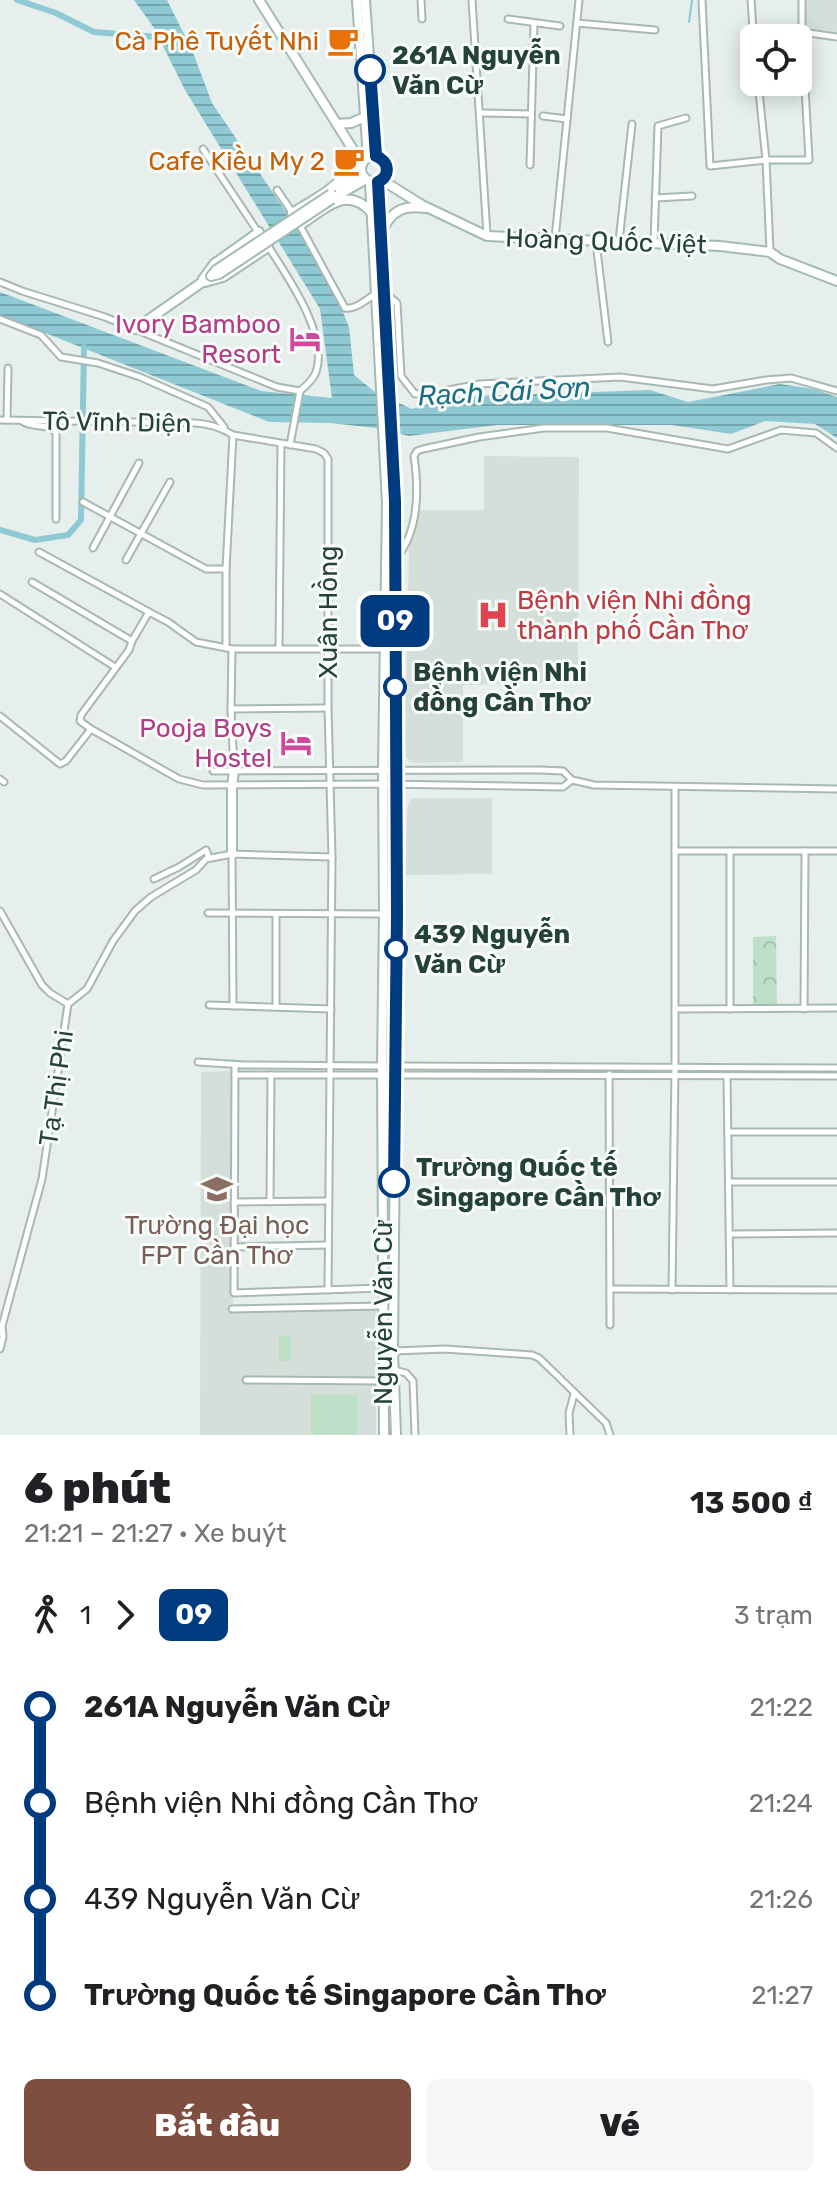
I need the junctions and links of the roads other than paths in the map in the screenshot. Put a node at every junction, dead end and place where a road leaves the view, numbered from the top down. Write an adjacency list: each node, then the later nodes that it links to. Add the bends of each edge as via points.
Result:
1 (259, 0): 28 (main road, Hoàng Quốc Việt)
2 (357, 0): 25 (main road, Nguyễn Văn Cừ)
3 (365, 0): 34 (main road, Nguyễn Văn Cừ)
4 (421, 0): 10 (street)
5 (472, 0): 22 (street)
6 (579, 0): 13 (street)
7 (702, 0): 32 (street, via 710,166)
8 (751, 0): 14 (street)
9 (802, 0): 15 (street)
10 (422, 19)
11 (508, 19): 12 (street)
12 (534, 23): 16 (street); 23 (street)
13 (577, 23): 17 (street); 27 (street)
14 (752, 24)
15 (802, 24)
16 (560, 26)
17 (655, 30)
18 (812, 33): 19 (street)
19 (837, 37)
20 (759, 96): 32 (street)
21 (806, 96): 32 (street, via 809,160)
22 (481, 113): 23 (street); 44 (street)
23 (531, 114): 33 (street)
24 (543, 116): 27 (street)
25 (365, 117): 28 (main road); 34 (main road, Nguyễn Văn Cừ)
26 (686, 118): 37 (street, via 658,126)
27 (567, 119): 45 (street)
28 (337, 124): 31 (main road, Hoàng Quốc Việt)
29 (632, 124): 47 (street)
30 (203, 149): 42 (street)
31 (353, 149): 34 (main road, Hoàng Quốc Việt); 40 (main road, via 339,183)
32 (766, 160): 50 (street)
33 (530, 165)
34 (370, 172): 38 (main road, Hoàng Quốc Việt); 39 (main road, Nguyễn Văn Cừ); 43 (main road, Nguyễn Văn Cừ); 53 (main road, bridge)
35 (277, 190): 40 (street)
36 (692, 196): 37 (street)
37 (655, 198): 48 (street)
38 (430, 209): 43 (main road, via 401,208 390,215); 44 (main road, Hoàng Quốc Việt)
39 (371, 212): 41 (main road, via 361,202 342,199); 54 (main road, Nguyễn Văn Cừ)
40 (292, 213): 41 (street)
41 (300, 225): 54 (street, via 341,305 348,309)
42 (259, 232): 49 (street); 53 (main road, via 214,264)
43 (381, 236): 54 (main road, Nguyễn Văn Cừ)
44 (487, 236): 45 (main road, Hoàng Quốc Việt)
45 (555, 240): 46 (main road, Hoàng Quốc Việt)
46 (596, 241): 47 (main road, Hoàng Quốc Việt); 57 (street)
47 (619, 241): 48 (main road, Hoàng Quốc Việt)
48 (654, 242): 50 (main road, Hoàng Quốc Việt)
49 (268, 247): 53 (main road, via 223,277); 59 (street, via 299,295 315,337 316,373)
50 (770, 252): 51 (main road, Hoàng Quốc Việt)
51 (837, 281)
52 (0, 282): 56 (street)
53 (200, 283): 56 (main road)
54 (380, 294): 60 (street, via 397,303 401,376 415,394 480,384 620,377 713,389 791,378); 72 (main road, Nguyễn Văn Cừ)
55 (0, 319): 63 (street, via 41,335 61,357 96,362 208,407)
56 (135, 329): 59 (street, via 277,387)
57 (608, 342)
58 (8, 368): 61 (street)
59 (300, 391): 66 (street)
60 (837, 391)
61 (3, 420): 62 (street, Tô Vĩnh Diện)
62 (21, 420): 63 (street, Tô Vĩnh Diện, via 196,423); 74 (street, via 56,433)
63 (225, 429): 64 (street, Tô Vĩnh Diện)
64 (233, 435): 65 (street, Tô Vĩnh Diện); 80 (street)
65 (281, 444): 66 (street, Tô Vĩnh Diện); 86 (street)
66 (290, 445): 68 (street, Tô Vĩnh Diện)
67 (837, 448): 79 (street, via 816,433 781,430 728,449 607,428 544,428 417,451 413,518)
68 (324, 453): 87 (street, Xuân Hồng)
69 (139, 463): 73 (street)
70 (170, 482): 75 (street)
71 (83, 502): 73 (street)
72 (391, 502): 79 (main road, Nguyễn Văn Cừ); 88 (main road, Nguyễn Văn Cừ)
73 (110, 517): 75 (street); 76 (street)
74 (56, 519)
75 (140, 534): 78 (street); 80 (street, via 206,569)
76 (93, 548)
77 (39, 552): 83 (street)
78 (126, 560)
79 (395, 560): 88 (main road, Nguyễn Văn Cừ)
80 (226, 569): 85 (street)
81 (32, 582): 84 (street)
82 (0, 594): 89 (street)
83 (149, 612): 84 (street); 85 (street, via 196,642)
84 (132, 641): 89 (street)
85 (229, 649): 86 (street); 91 (street)
86 (279, 649): 87 (street)
87 (328, 649): 88 (street); 90 (street, Xuân Hồng)
88 (390, 650): 94 (main road, Nguyễn Văn Cừ); 96 (main road, Nguyễn Văn Cừ)
89 (115, 667): 93 (street, via 80,718)
90 (328, 708): 91 (street); 98 (street, Xuân Hồng)
91 (231, 709): 95 (street)
92 (0, 716): 93 (street, via 60,764)
93 (91, 729): 103 (street, via 179,779)
94 (383, 769): 96 (street); 98 (street); 100 (main road, Nguyễn Văn Cừ)
95 (234, 770): 97 (street); 98 (street); 103 (main road)
96 (396, 770): 99 (street, via 563,771); 102 (main road, Nguyễn Văn Cừ)
97 (213, 771)
98 (330, 771): 101 (street, Xuân Hồng)
99 (572, 780): 102 (street, via 563,787); 104 (street)
100 (383, 784): 101 (street); 102 (street); 119 (main road, Nguyễn Văn Cừ)
101 (331, 785): 103 (street); 112 (street, Xuân Hồng)
102 (396, 785): 120 (main road, Nguyễn Văn Cừ)
103 (232, 787): 110 (main road)
104 (675, 788): 105 (street); 106 (street)
105 (837, 789)
106 (675, 851): 107 (street); 127 (street)
107 (730, 851): 108 (street); 128 (street)
108 (805, 851): 109 (street); 129 (street)
109 (837, 851)
110 (232, 854): 111 (street, Tạ Thị Phi); 112 (street, Tạ Thị Phi); 116 (street)
111 (209, 857): 113 (street, via 206,850); 121 (street, Tạ Thị Phi, via 135,911 87,989)
112 (332, 857): 118 (street, Xuân Hồng)
113 (154, 879)
114 (0, 911): 121 (street, via 42,985)
115 (208, 913): 116 (street)
116 (233, 913): 117 (street); 123 (street)
117 (276, 914): 118 (street); 124 (street)
118 (331, 914): 119 (street); 126 (street, Xuân Hồng)
119 (384, 914): 120 (main road); 136 (main road, Nguyễn Văn Cừ)
120 (397, 914): 137 (main road, Nguyễn Văn Cừ)
121 (68, 1004): 166 (street, Tạ Thị Phi, via 42,1179)
122 (209, 1005): 123 (street)
123 (233, 1006): 124 (street)
124 (276, 1007): 126 (street)
125 (837, 1008): 129 (street)
126 (331, 1009): 132 (street, Xuân Hồng)
127 (675, 1009): 128 (street); 133 (street)
128 (730, 1009): 129 (street)
129 (804, 1009)
130 (198, 1062): 131 (street)
131 (235, 1065): 132 (street); 138 (street)
132 (330, 1065): 136 (street); 140 (street, Xuân Hồng)
133 (675, 1066): 134 (street); 135 (street); 143 (street)
134 (609, 1067): 137 (street); 141 (street)
135 (837, 1068)
136 (382, 1071): 137 (main road); 140 (street); 156 (main road, Nguyễn Văn Cừ)
137 (395, 1071): 141 (street); 157 (main road, Nguyễn Văn Cừ)
138 (235, 1075): 139 (street); 150 (street)
139 (271, 1075): 140 (street); 151 (street)
140 (330, 1075): 149 (street, Xuân Hồng)
141 (609, 1076): 143 (street); 158 (street)
142 (837, 1076): 144 (street)
143 (675, 1077): 144 (street); 160 (street)
144 (727, 1077): 145 (street)
145 (728, 1132): 146 (street); 147 (street)
146 (837, 1132)
147 (729, 1182): 148 (street); 153 (street)
148 (837, 1182)
149 (328, 1201): 151 (street); 154 (street, Xuân Hồng)
150 (234, 1202): 151 (street); 155 (street)
151 (270, 1202)
152 (837, 1233): 153 (street)
153 (730, 1234): 161 (street)
154 (327, 1245): 155 (street); 159 (street, Xuân Hồng)
155 (234, 1247): 159 (street, via 234,1293)
156 (383, 1288): 157 (main road); 159 (street); 163 (main road, Nguyễn Văn Cừ)
157 (393, 1288): 167 (main road, Nguyễn Văn Cừ)
158 (610, 1289): 160 (street); 165 (street)
159 (328, 1290)
160 (672, 1290): 161 (street)
161 (730, 1290): 162 (street)
162 (837, 1290)
163 (384, 1306): 164 (street); 170 (main road, Nguyễn Văn Cừ)
164 (232, 1309)
165 (610, 1325)
166 (0, 1349)
167 (393, 1351): 168 (main road, Nguyễn Văn Cừ); 171 (street, via 527,1353 539,1358)
168 (394, 1370): 174 (main road, Nguyễn Văn Cừ); 175 (street, via 413,1381)
169 (246, 1380): 170 (street)
170 (384, 1381): 173 (main road, Nguyễn Văn Cừ)
171 (574, 1394): 172 (street); 176 (street)
172 (610, 1433)
173 (384, 1435)
174 (396, 1435)
175 (415, 1435)
176 (570, 1435)

